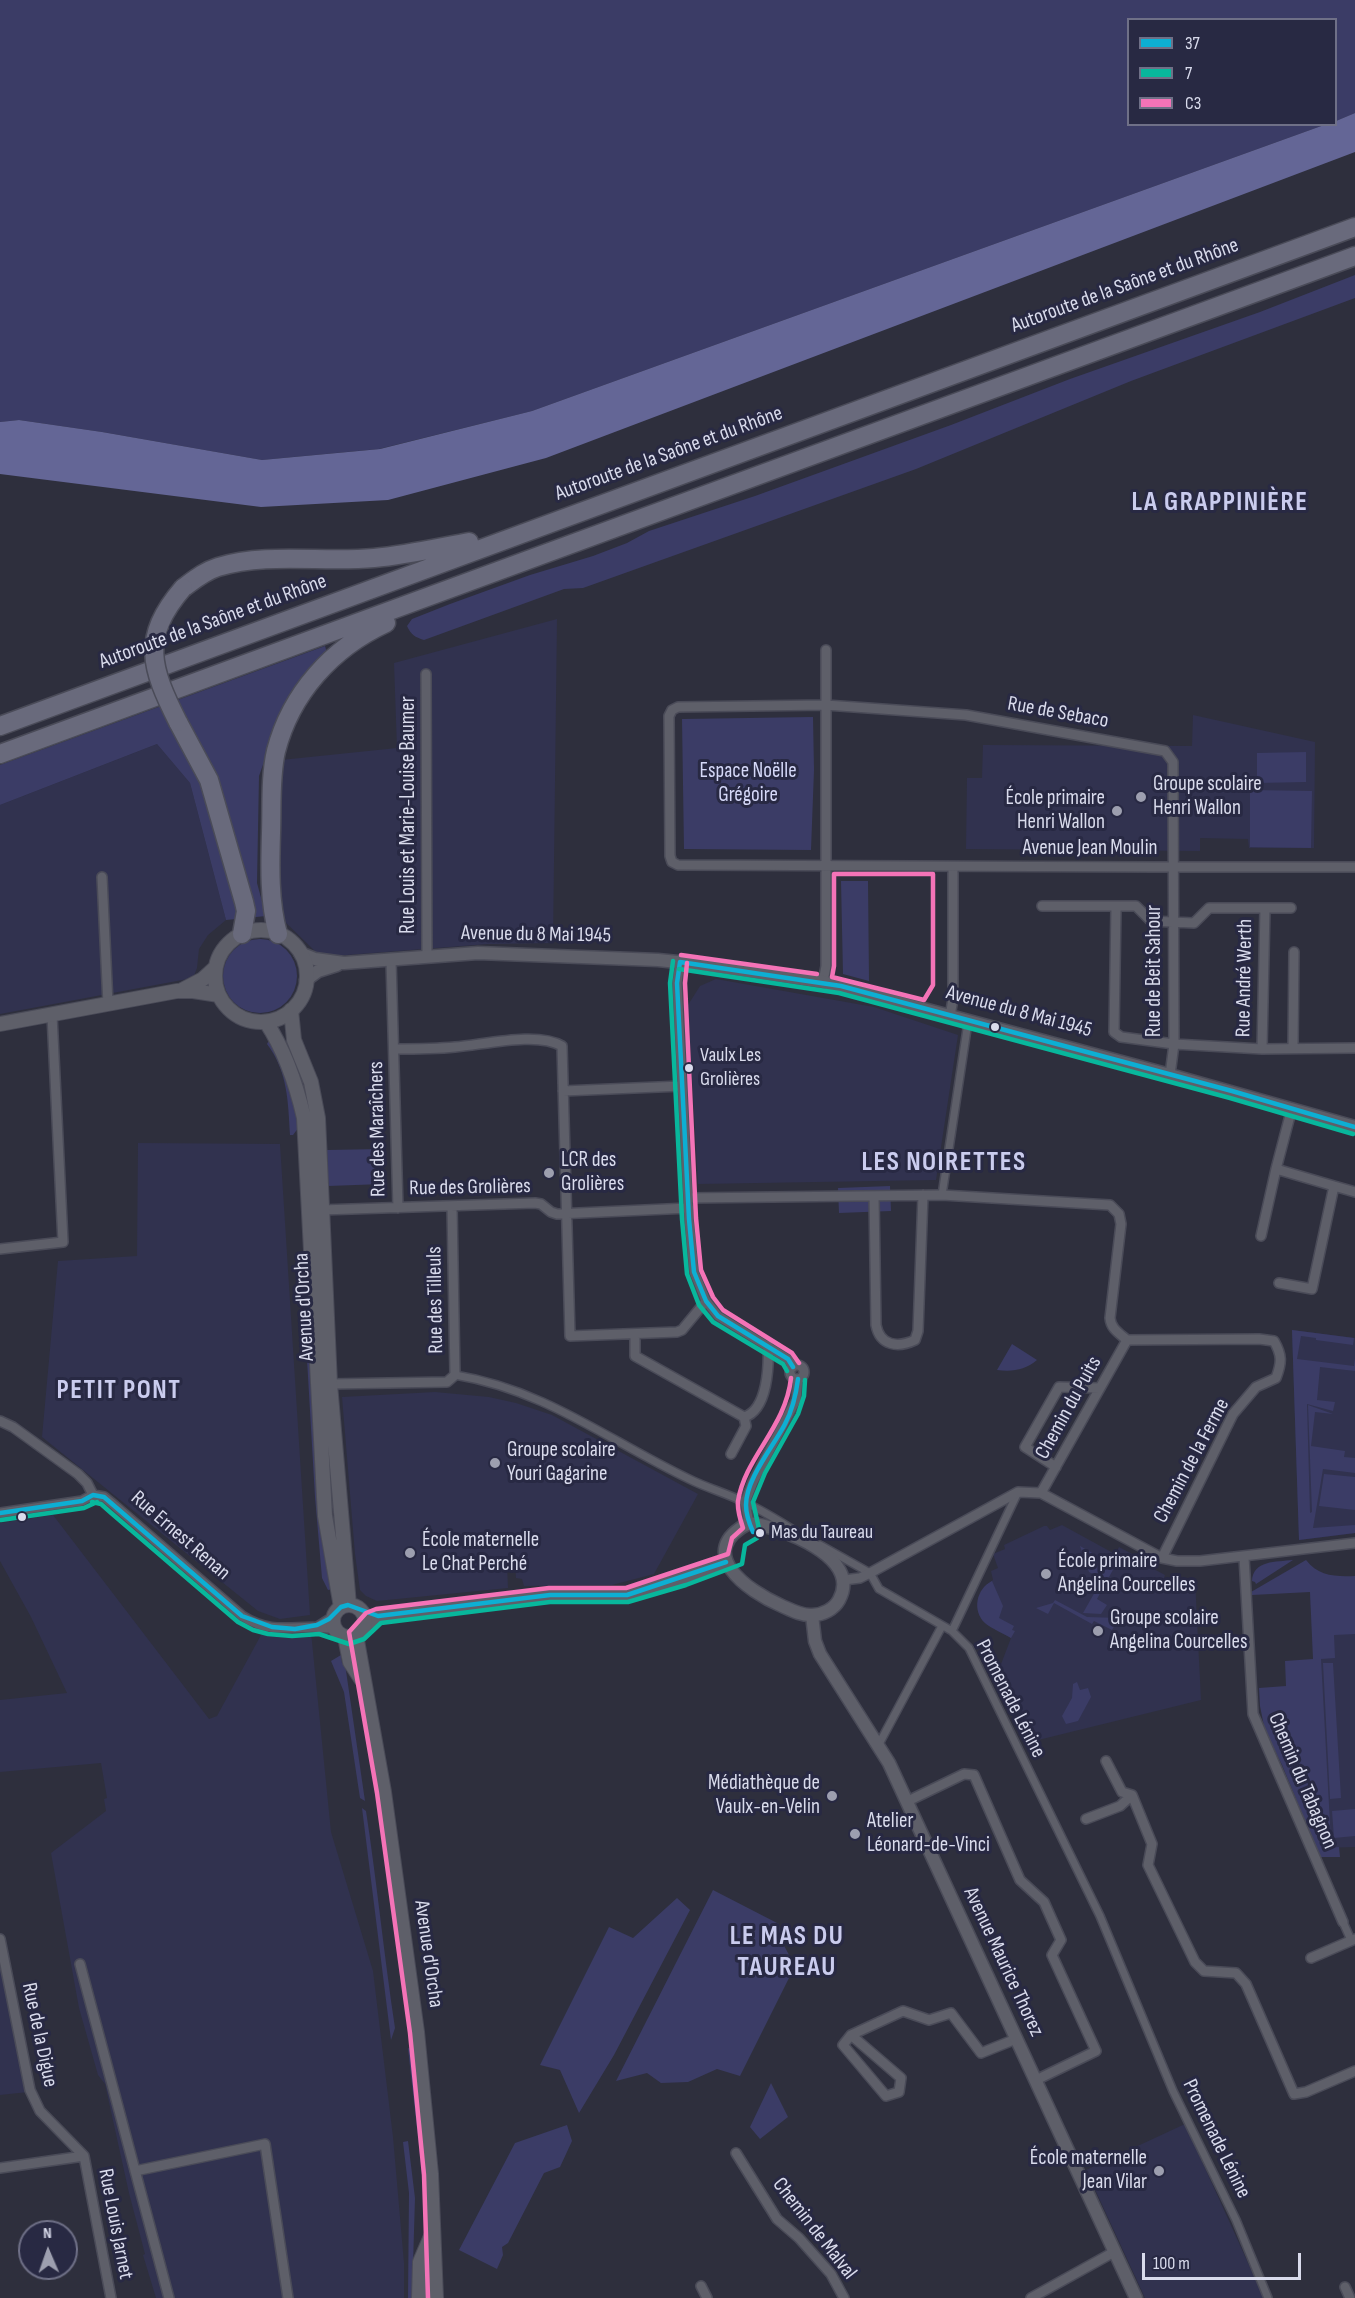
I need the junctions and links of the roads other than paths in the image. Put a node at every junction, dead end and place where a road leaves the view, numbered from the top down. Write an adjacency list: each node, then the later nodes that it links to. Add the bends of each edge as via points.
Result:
1 (1355, 227): 3 (highway, Autoroute de la Saône et du Rhône)
2 (1355, 256): 4 (highway)
3 (501, 541): 8 (highway, Autoroute de la Saône et du Rhône); 20 (highway, bridge, via 468,542 372,558 250,561 218,567 183,588 168,605 156,634 154,659 158,682 209,780 246,911)
4 (412, 602): 9 (highway); 21 (highway, via 390,621 335,655 313,677 293,706 281,735 273,773 271,839 272,905)
5 (826, 650): 7 (street)
6 (426, 674): 24 (street, Rue Louis et Marie-Louise Baumer)
7 (826, 705): 10 (street); 10 (street, via 678,707 669,717 672,862); 12 (street, Rue de Sebaco, via 966,715 1165,751 1173,762)
8 (0, 726)
9 (0, 754)
10 (825, 867): 11 (street, Avenue Jean Moulin); 30 (street)
11 (953, 867): 12 (street, Avenue Jean Moulin); 36 (street)
12 (1172, 867): 13 (street, Avenue Jean Moulin); 19 (street, Rue de Beit Sahour)
13 (1355, 867)
14 (102, 877): 33 (street)
15 (1042, 906): 16 (street, Rue André Werth)
16 (1116, 906): 19 (street, Rue André Werth, via 1136,906 1151,921); 40 (street, Rue André Werth, via 1114,1032 1121,1037)
17 (1265, 908): 18 (street, Rue André Werth); 19 (street, Rue André Werth, via 1209,908 1194,923); 44 (street, Rue André Werth)
18 (1291, 908)
19 (1173, 923): 40 (street, Rue de Beit Sahour)
20 (242, 934): 21 (main road, via 256,930); 28 (main road, via 224,948)
21 (278, 934): 23 (main road, via 291,941)
22 (1294, 952): 41 (street)
23 (300, 953): 27 (street, Avenue du 8 Mai 1945); 29 (main road, via 306,966)
24 (427, 956): 25 (street, Avenue du 8 Mai 1945); 26 (street, Avenue du 8 Mai 1945, via 543,954)
25 (390, 960): 27 (street, Avenue du 8 Mai 1945); 43 (street, Rue des Maraîchers)
26 (680, 962): 30 (street, Avenue du 8 Mai 1945); 46 (street, via 677,983)
27 (344, 963): 29 (street, Avenue du 8 Mai 1945)
28 (215, 968): 31 (main road); 32 (main road)
29 (306, 980): 34 (main road, via 300,1000)
30 (824, 982): 36 (street, Avenue du 8 Mai 1945)
31 (177, 992): 32 (main road); 33 (main road)
32 (219, 996): 38 (main road, via 235,1015)
33 (108, 1004): 35 (main road)
34 (291, 1010): 38 (main road); 59 (main road, Avenue d'Orcha, via 294,1040 311,1082 318,1118)
35 (52, 1015): 39 (main road); 62 (street, via 63,1242)
36 (950, 1016): 37 (street, Avenue du 8 Mai 1945)
37 (965, 1020): 45 (street, Avenue du 8 Mai 1945); 54 (street, via 967,1029)
38 (266, 1022): 88 (main road, Avenue d'Orcha, via 297,1087 304,1118 325,1516)
39 (0, 1024)
40 (1174, 1044): 44 (street, Rue André Werth); 45 (street, Rue de Beit Sahour)
41 (1293, 1048): 42 (street, Rue André Werth); 44 (street, Rue André Werth)
42 (1355, 1048)
43 (394, 1049): 47 (street, Rue des Maraîchers, via 450,1048 508,1039 556,1042 562,1046); 58 (street, Rue des Maraîchers)
44 (1262, 1049)
45 (1170, 1075): 48 (street, Avenue du 8 Mai 1945)
46 (682, 1086): 47 (street); 56 (street)
47 (563, 1091): 60 (street, Rue des Maraîchers)
48 (1292, 1108): 49 (street, Avenue du 8 Mai 1945); 50 (street)
49 (1355, 1127)
50 (1276, 1169): 51 (street); 61 (street)
51 (1334, 1185): 52 (street); 63 (street, via 1312,1289)
52 (1355, 1192)
53 (923, 1195): 54 (street); 55 (street); 55 (street, via 918,1331 915,1340 903,1346 892,1344 877,1333)
54 (942, 1195): 66 (street, via 1116,1209 1121,1224 1111,1325)
55 (874, 1196): 56 (street)
56 (688, 1203): 60 (street, Rue des Grolières); 64 (street, via 694,1272)
57 (452, 1206): 58 (street, Rue des Grolières); 60 (street, Rue des Grolières, via 541,1204 551,1212); 68 (street, Rue des Tilleuls)
58 (398, 1208): 59 (street, Rue des Grolières)
59 (321, 1210): 69 (main road, Avenue d'Orcha)
60 (568, 1213): 65 (street, Rue des Maraîchers, via 570,1336)
61 (1261, 1236)
62 (0, 1249)
63 (1279, 1283)
64 (706, 1301): 65 (street, via 682,1330); 67 (street, via 718,1316)
65 (635, 1334): 71 (street, via 635,1356)
66 (1127, 1340): 70 (street, Chemin du Puits); 83 (street, Chemin de la Ferme, via 1274,1341 1282,1363 1276,1378 1256,1387 1233,1414)
67 (768, 1345): 71 (street, via 764,1391 753,1412); 78 (street, via 793,1367 802,1368 803,1374 798,1379 796,1400)
68 (455, 1376): 69 (street, Rue des Tilleuls, via 447,1382); 78 (street, Promenade Lénine, via 516,1391 568,1413 689,1480)
69 (330, 1384): 88 (main road, Avenue d'Orcha)
70 (1100, 1388): 74 (street, Chemin du Puits); 74 (street, via 1059,1387 1030,1437 1025,1447)
71 (744, 1416): 73 (street, via 746,1426)
72 (0, 1420): 77 (street, Rue Ernest Renan, via 78,1474)
73 (731, 1454)
74 (1056, 1467): 76 (street, Chemin du Puits)
75 (1018, 1492): 76 (street); 85 (street); 90 (street)
76 (1041, 1493): 83 (street)
77 (93, 1495): 79 (street, via 82,1501); 88 (street, Rue Ernest Renan, via 104,1497 254,1623 279,1629)
78 (745, 1502): 80 (street); 85 (street, Promenade Lénine)
79 (0, 1513)
80 (749, 1523): 84 (street, via 730,1536 725,1547); 86 (street, via 767,1525 808,1543 840,1569)
81 (1355, 1543): 82 (street)
82 (1244, 1557): 83 (street, via 1200,1561); 96 (street, Chemin du Tabagnon, via 1253,1714)
83 (1162, 1558)
84 (726, 1562): 87 (street, via 735,1576 771,1602); 88 (street, via 627,1595 550,1595)
85 (870, 1573): 86 (street); 89 (street, Promenade Lénine, via 879,1589)
86 (844, 1580): 87 (street, via 844,1591 837,1604)
87 (812, 1616): 91 (street, Avenue Maurice Thorez, via 820,1654)
88 (348, 1621): 109 (main road, Avenue d'Orcha, via 350,1662 365,1684 384,1792 417,2032)
89 (942, 1626): 90 (street, Promenade Lénine); 91 (street)
90 (952, 1631): 122 (street, Promenade Lénine, via 969,1648 1100,1916 1173,2091 1236,2220)
91 (879, 1744): 94 (street, Avenue Maurice Thorez)
92 (1106, 1761): 93 (street, via 1122,1792)
93 (1132, 1795): 95 (street, via 1120,1806); 103 (street, via 1152,1844 1148,1865 1195,1962 1204,1971 1236,1973 1246,1984 1294,2094)
94 (908, 1801): 102 (street, Avenue Maurice Thorez); 104 (street, via 964,1774 974,1775 1020,1880 1044,1902 1061,1940 1052,1955 1096,2051)
95 (1086, 1819)
96 (1343, 1922): 98 (street, Chemin du Tabagnon)
97 (0, 1939): 106 (street, Rue de la Digue, via 30,2090 40,2111)
98 (1353, 1940): 99 (street)
99 (1311, 1958)
100 (80, 1964): 108 (street)
101 (851, 2035): 101 (street, via 843,2045 886,2096 899,2092 901,2078); 102 (street, via 903,2011 929,2020 951,2013 981,2053)
102 (1016, 2038): 104 (street, Avenue Maurice Thorez)
103 (1355, 2071)
104 (1036, 2080): 110 (street, Avenue Maurice Thorez)
105 (736, 2153): 119 (street, Chemin de Malval, via 777,2219 831,2274)
106 (84, 2156): 107 (street); 113 (street, Rue Louis Jarnet)
107 (0, 2168)
108 (135, 2171): 114 (street); 115 (street, via 265,2144)
109 (434, 2232): 116 (main road, Avenue d'Orcha, via 420,2262); 117 (main road, Avenue d'Orcha)
110 (1114, 2252): 120 (street); 121 (street, Avenue Maurice Thorez)
111 (700, 2286): 118 (street)
112 (1345, 2287): 123 (street)
113 (111, 2298)
114 (169, 2298)
115 (288, 2298)
116 (419, 2298)
117 (436, 2298)
118 (707, 2298)
119 (844, 2298)
120 (1031, 2298)
121 (1136, 2298)
122 (1268, 2298)
123 (1350, 2298)

